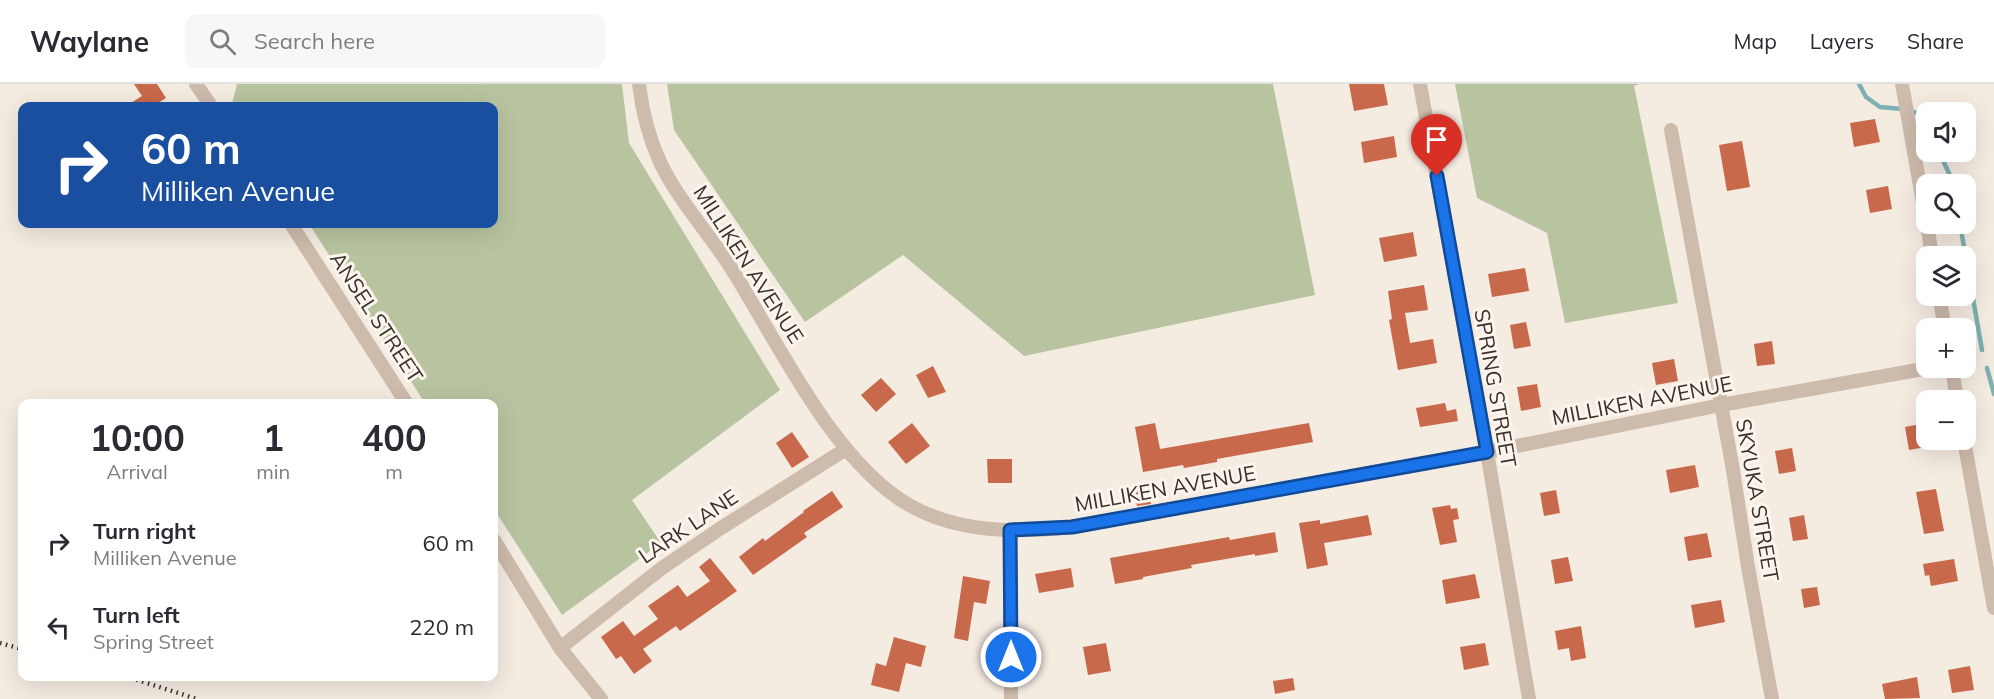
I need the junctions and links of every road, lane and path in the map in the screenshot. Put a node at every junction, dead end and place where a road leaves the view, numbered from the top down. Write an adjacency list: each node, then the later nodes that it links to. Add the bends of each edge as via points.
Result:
1 (196, 84): 5 (street)
2 (639, 84): 12 (street, MILLIKEN AVENUE, via 647,127 659,161 677,193 732,269)
3 (1420, 84): 14 (street, SPRING STREET)
4 (1903, 90): 7 (street)
5 (208, 102)
6 (1671, 130): 11 (street, SKYUKA STREET)
7 (1918, 174)
8 (294, 228): 10 (street, ANSEL STREET)
9 (1916, 370): 11 (street, MILLIKEN AVENUE)
10 (404, 399)
11 (1721, 405): 14 (street, MILLIKEN AVENUE); 22 (street, SKYUKA STREET)
12 (846, 449): 15 (street, MILLIKEN AVENUE, via 886,489 928,514 953,523); 18 (street, LARK LANE, via 662,568)
13 (1966, 450): 17 (street)
14 (1487, 452): 15 (street, MILLIKEN AVENUE, via 1072,527); 21 (street, SPRING STREET)
15 (1010, 530): 20 (street)
16 (498, 547): 18 (street)
17 (1994, 608)
18 (560, 648): 19 (street)
19 (601, 699)
20 (1011, 699)
21 (1529, 699)
22 (1772, 699)

